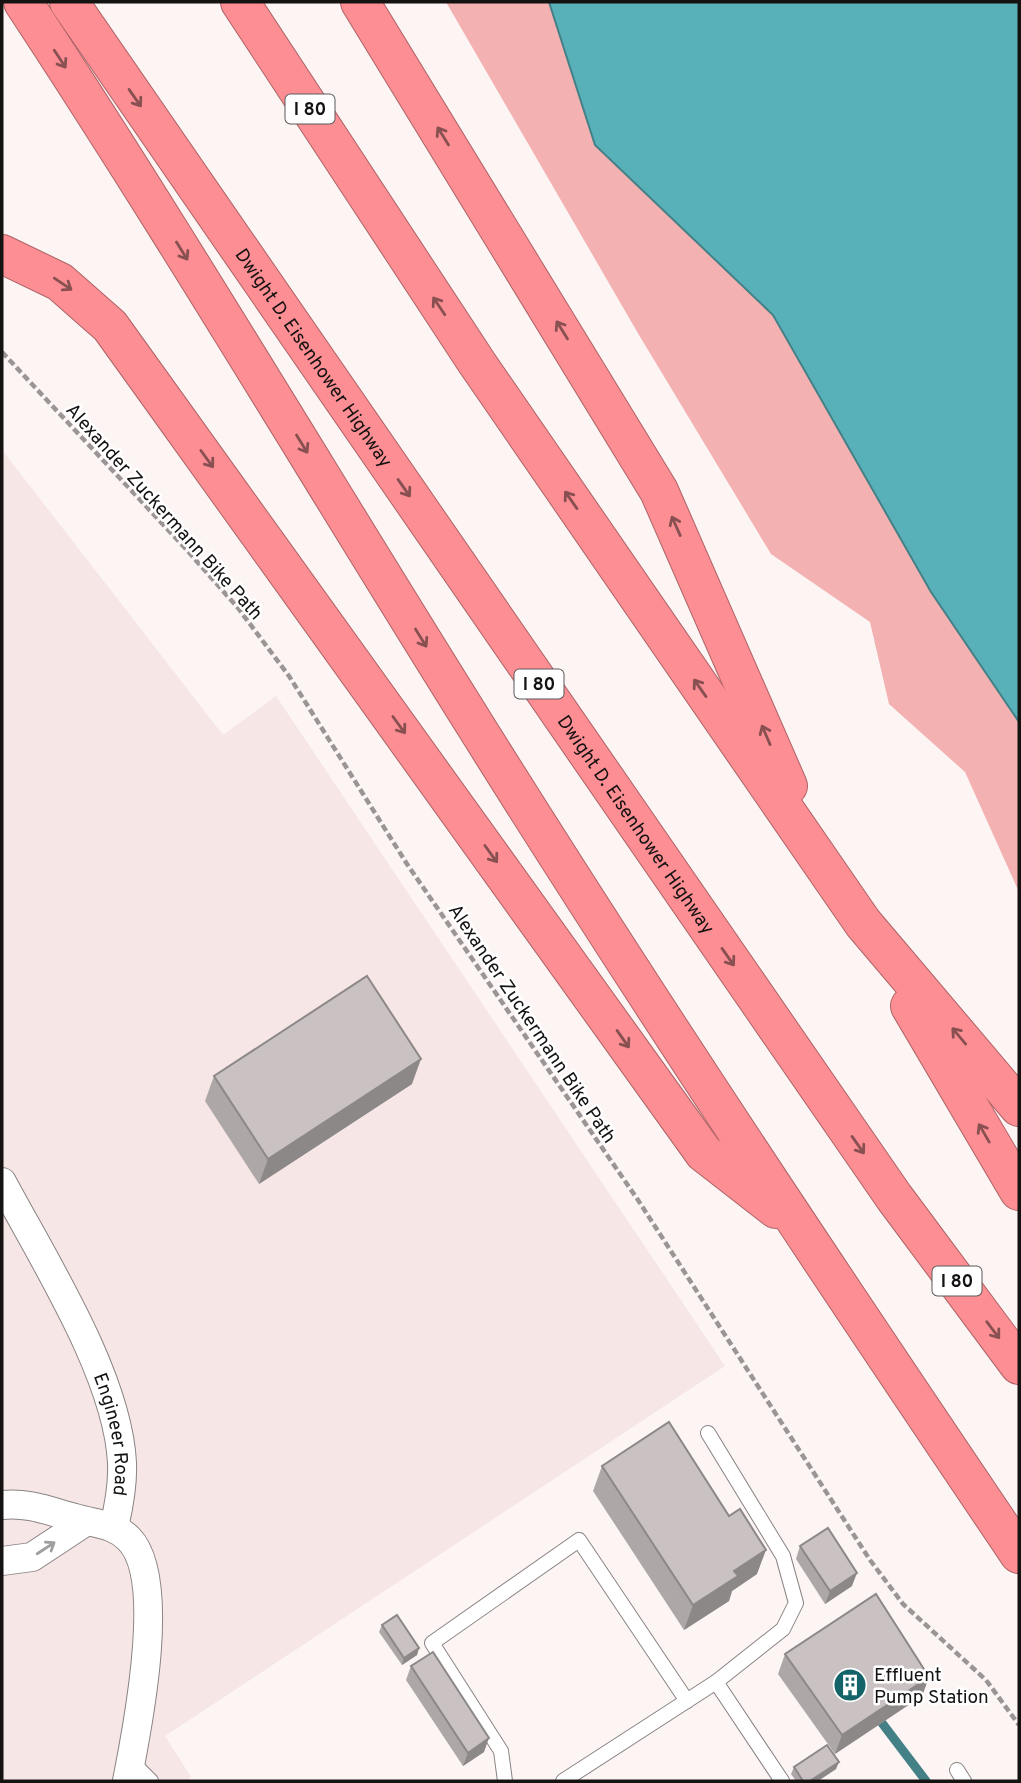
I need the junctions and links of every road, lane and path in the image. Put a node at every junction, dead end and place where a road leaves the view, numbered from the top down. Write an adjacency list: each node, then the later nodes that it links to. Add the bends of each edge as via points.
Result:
1 (23, 2): 14 (highway, one-way to 14, via 475,725)
2 (69, 2): 15 (highway, Dwight D. Eisenhower Highway / I 80, one-way to 15, via 894,1197)
3 (240, 2): 6 (highway, I 80)
4 (268, 2): 6 (highway)
5 (360, 2): 9 (highway, one-way to 5, via 664,501)
6 (379, 216): 9 (highway, I 80, one-way to 6)
7 (2, 254): 14 (highway, one-way to 14, via 60,282 110,326 704,1153)
8 (2, 352): 24 (path, Alexander Zuckermann Bike Path, via 185,548 289,676 379,821 638,1200 870,1560 903,1604 986,1680)
9 (822, 865): 10 (highway, I 80)
10 (863, 923): 11 (highway, I 80, one-way to 10); 13 (highway, one-way to 10)
11 (1019, 1107)
12 (2, 1182): 19 (street, Engineer Road, via 74,1315 117,1427 122,1491)
13 (1019, 1191)
14 (797, 1226): 20 (highway)
15 (1019, 1365)
16 (708, 1433): 22 (lane, via 783,1556 796,1603 783,1629)
17 (2, 1505): 18 (street, via 23,1503)
18 (85, 1522): 19 (street); 21 (street, one-way to 18, via 32,1557)
19 (114, 1527): 25 (street, via 131,1540 142,1563 147,1592 145,1670)
20 (1019, 1554)
21 (2, 1561)
22 (716, 1682): 23 (lane); 29 (lane)
23 (687, 1701): 27 (lane, via 579,1540 432,1643 501,1751); 28 (lane)
24 (1019, 1725)
25 (129, 1771): 26 (lane)
26 (151, 1781)
27 (505, 1781)
28 (564, 1781)
29 (782, 1781)

